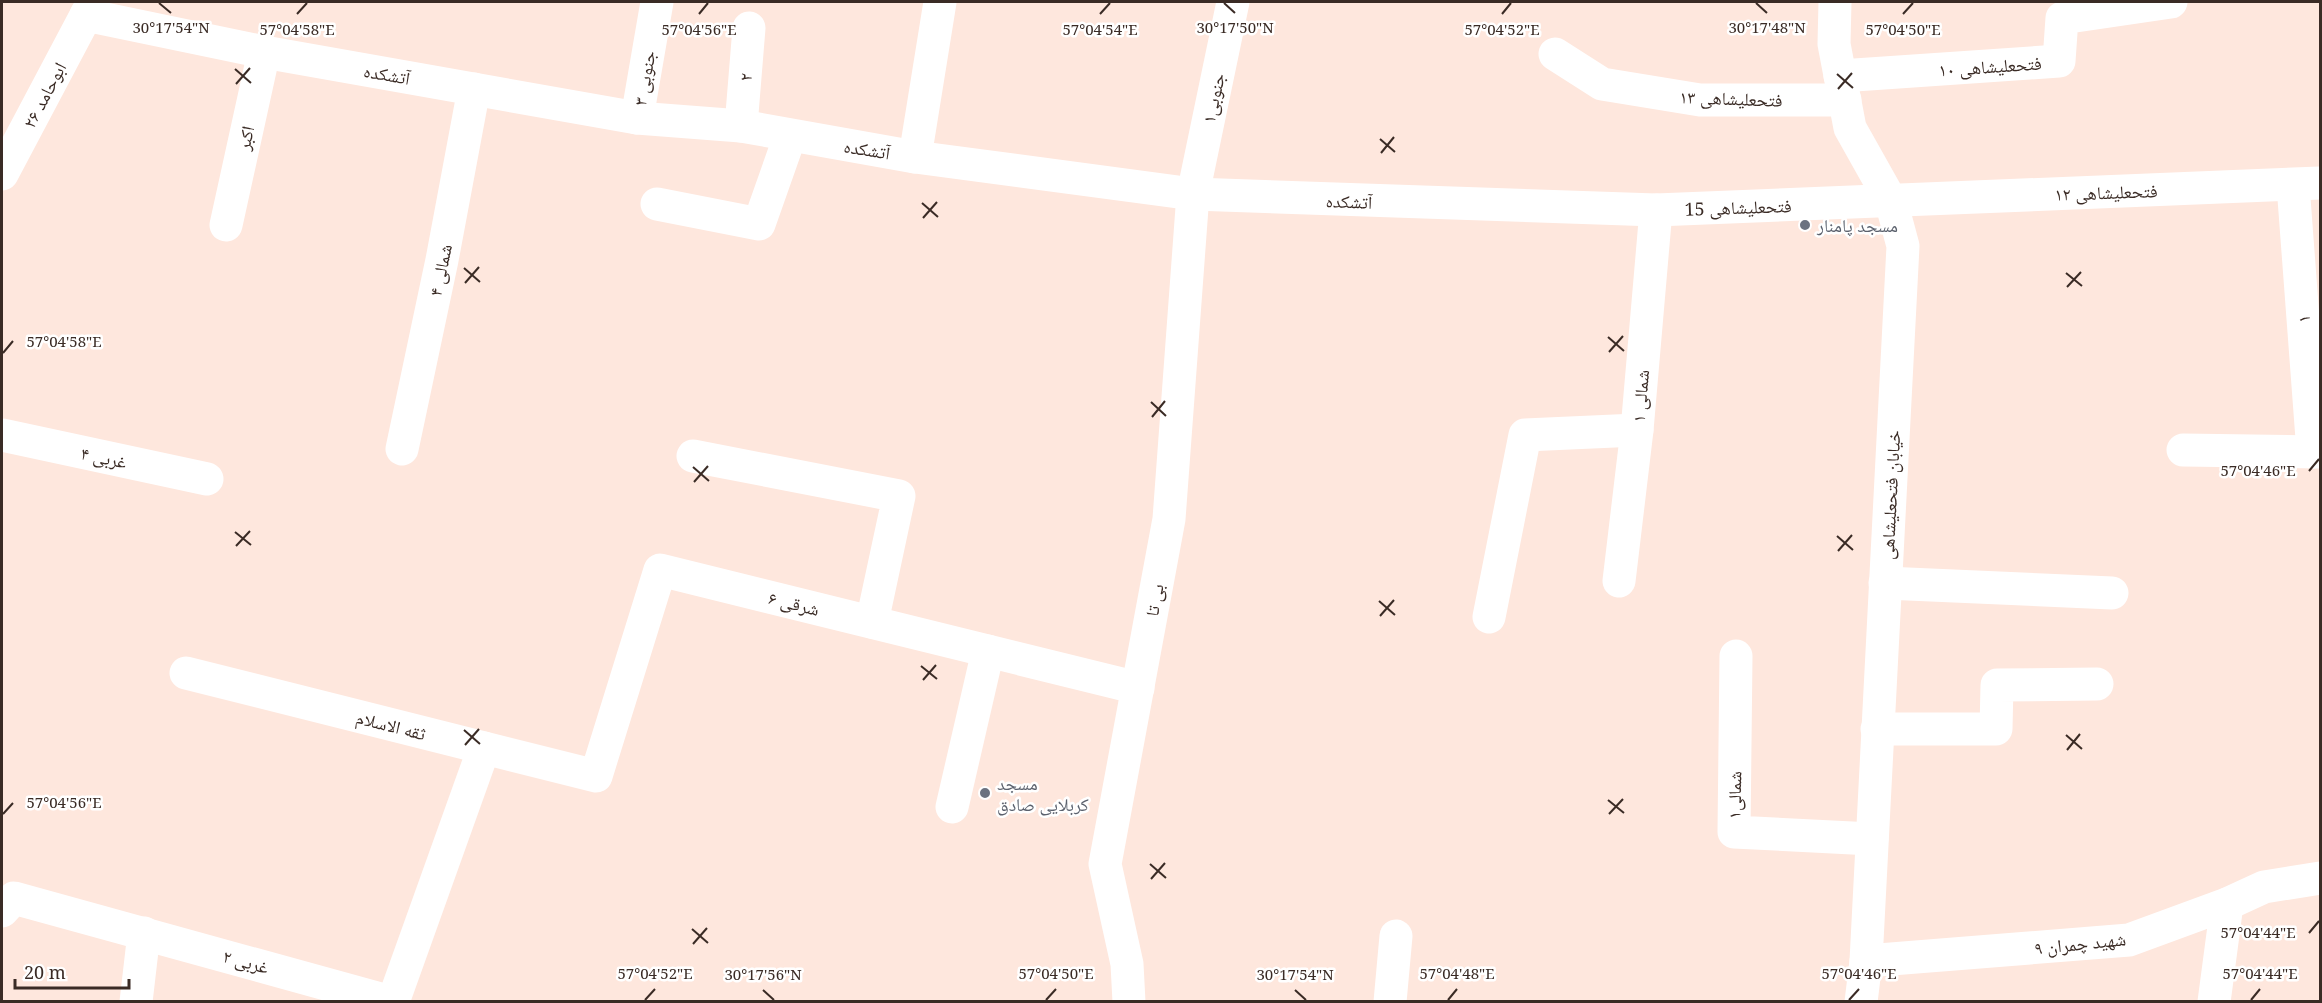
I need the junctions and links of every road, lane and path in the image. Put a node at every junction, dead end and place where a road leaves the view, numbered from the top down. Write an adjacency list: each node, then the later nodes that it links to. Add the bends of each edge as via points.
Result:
1 (657, 2): 12 (street, ۳ جنوبی)
2 (940, 2): 15 (street)
3 (1233, 2): 18 (street, جنوبی۱)
4 (1835, 2): 10 (street, خیابان فتحعلیشاهی, via 1834,44)
5 (2171, 2): 10 (street, فتحعلیشاهی ۱۰, via 2062,18 2059,61)
6 (90, 8): 8 (street, آتشکده); 16 (street, ابوحامد ۲۶)
7 (749, 28): 13 (street, ۲)
8 (264, 52): 11 (street, آتشکده); 22 (street, اکبر)
9 (1556, 54): 10 (street, فتحعلیشاهی ۱۳, via 1602,84 1700,100)
10 (1843, 88): 19 (street, خیابان فتحعلیشاهی, via 1850,128)
11 (474, 89): 12 (street, آتشکده); 25 (street, ۴ شمالی)
12 (637, 118): 13 (street, آتشکده)
13 (741, 126): 14 (street, آتشکده)
14 (790, 136): 15 (street, آتشکده); 20 (street, via 759,224)
15 (915, 157): 18 (street, آتشکده)
16 (2, 174)
17 (2307, 184): 19 (street, فتحعلیشاهی ۱۲); 27 (street, ۱)
18 (1193, 195): 21 (street, آتشکده); 39 (street, بی تا, via 1169,519)
19 (1892, 201): 21 (street, فتحعلیشاهی 15); 31 (street, خیابان فتحعلیشاهی, via 1903,246)
20 (657, 204)
21 (1656, 210): 23 (street, ۱ شمالی)
22 (226, 225)
23 (1637, 430): 30 (street, ۱ شمالی); 33 (street, via 1526,435)
24 (2, 435): 29 (street, ۴ غربی)
25 (402, 450)
26 (2183, 450): 27 (street)
27 (2317, 452)
28 (693, 456): 34 (street, via 899,496)
29 (207, 479)
30 (1619, 581)
31 (1885, 583): 32 (street); 40 (street, خیابان فتحعلیشاهی)
32 (2112, 593)
33 (1490, 617)
34 (872, 622): 35 (street, ۶ شرقی); 42 (street, ۶ شرقی, via 660,570)
35 (988, 651): 39 (street, ۶ شرقی); 43 (street)
36 (1736, 656): 44 (street, شمالی۱, via 1734,832)
37 (186, 673): 41 (street, ثقه الاسلام)
38 (2097, 684): 40 (street, via 1997,685 1996,729)
39 (1138, 688): 53 (street, بی تا, via 1105,864 1127,964)
40 (1877, 729): 44 (street, خیابان فتحعلیشاهی)
41 (484, 748): 42 (street, ثقه الاسلام); 52 (street)
42 (596, 777)
43 (952, 807)
44 (1872, 839): 50 (street, خیابان فتحعلیشاهی)
45 (2320, 878): 46 (street, شهید چمران ۹, via 2264,887)
46 (2227, 904): 50 (street, شهید چمران ۹, via 2129,940); 56 (street)
47 (2, 911): 48 (street, ۲ غربی, via 14,897)
48 (144, 933): 51 (street); 52 (street, ۲ غربی)
49 (1396, 936): 54 (street)
50 (1866, 961): 55 (street, خیابان فتحعلیشاهی)
51 (136, 1002)
52 (392, 1002)
53 (1129, 1002)
54 (1390, 1002)
55 (1861, 1002)
56 (2214, 1002)

